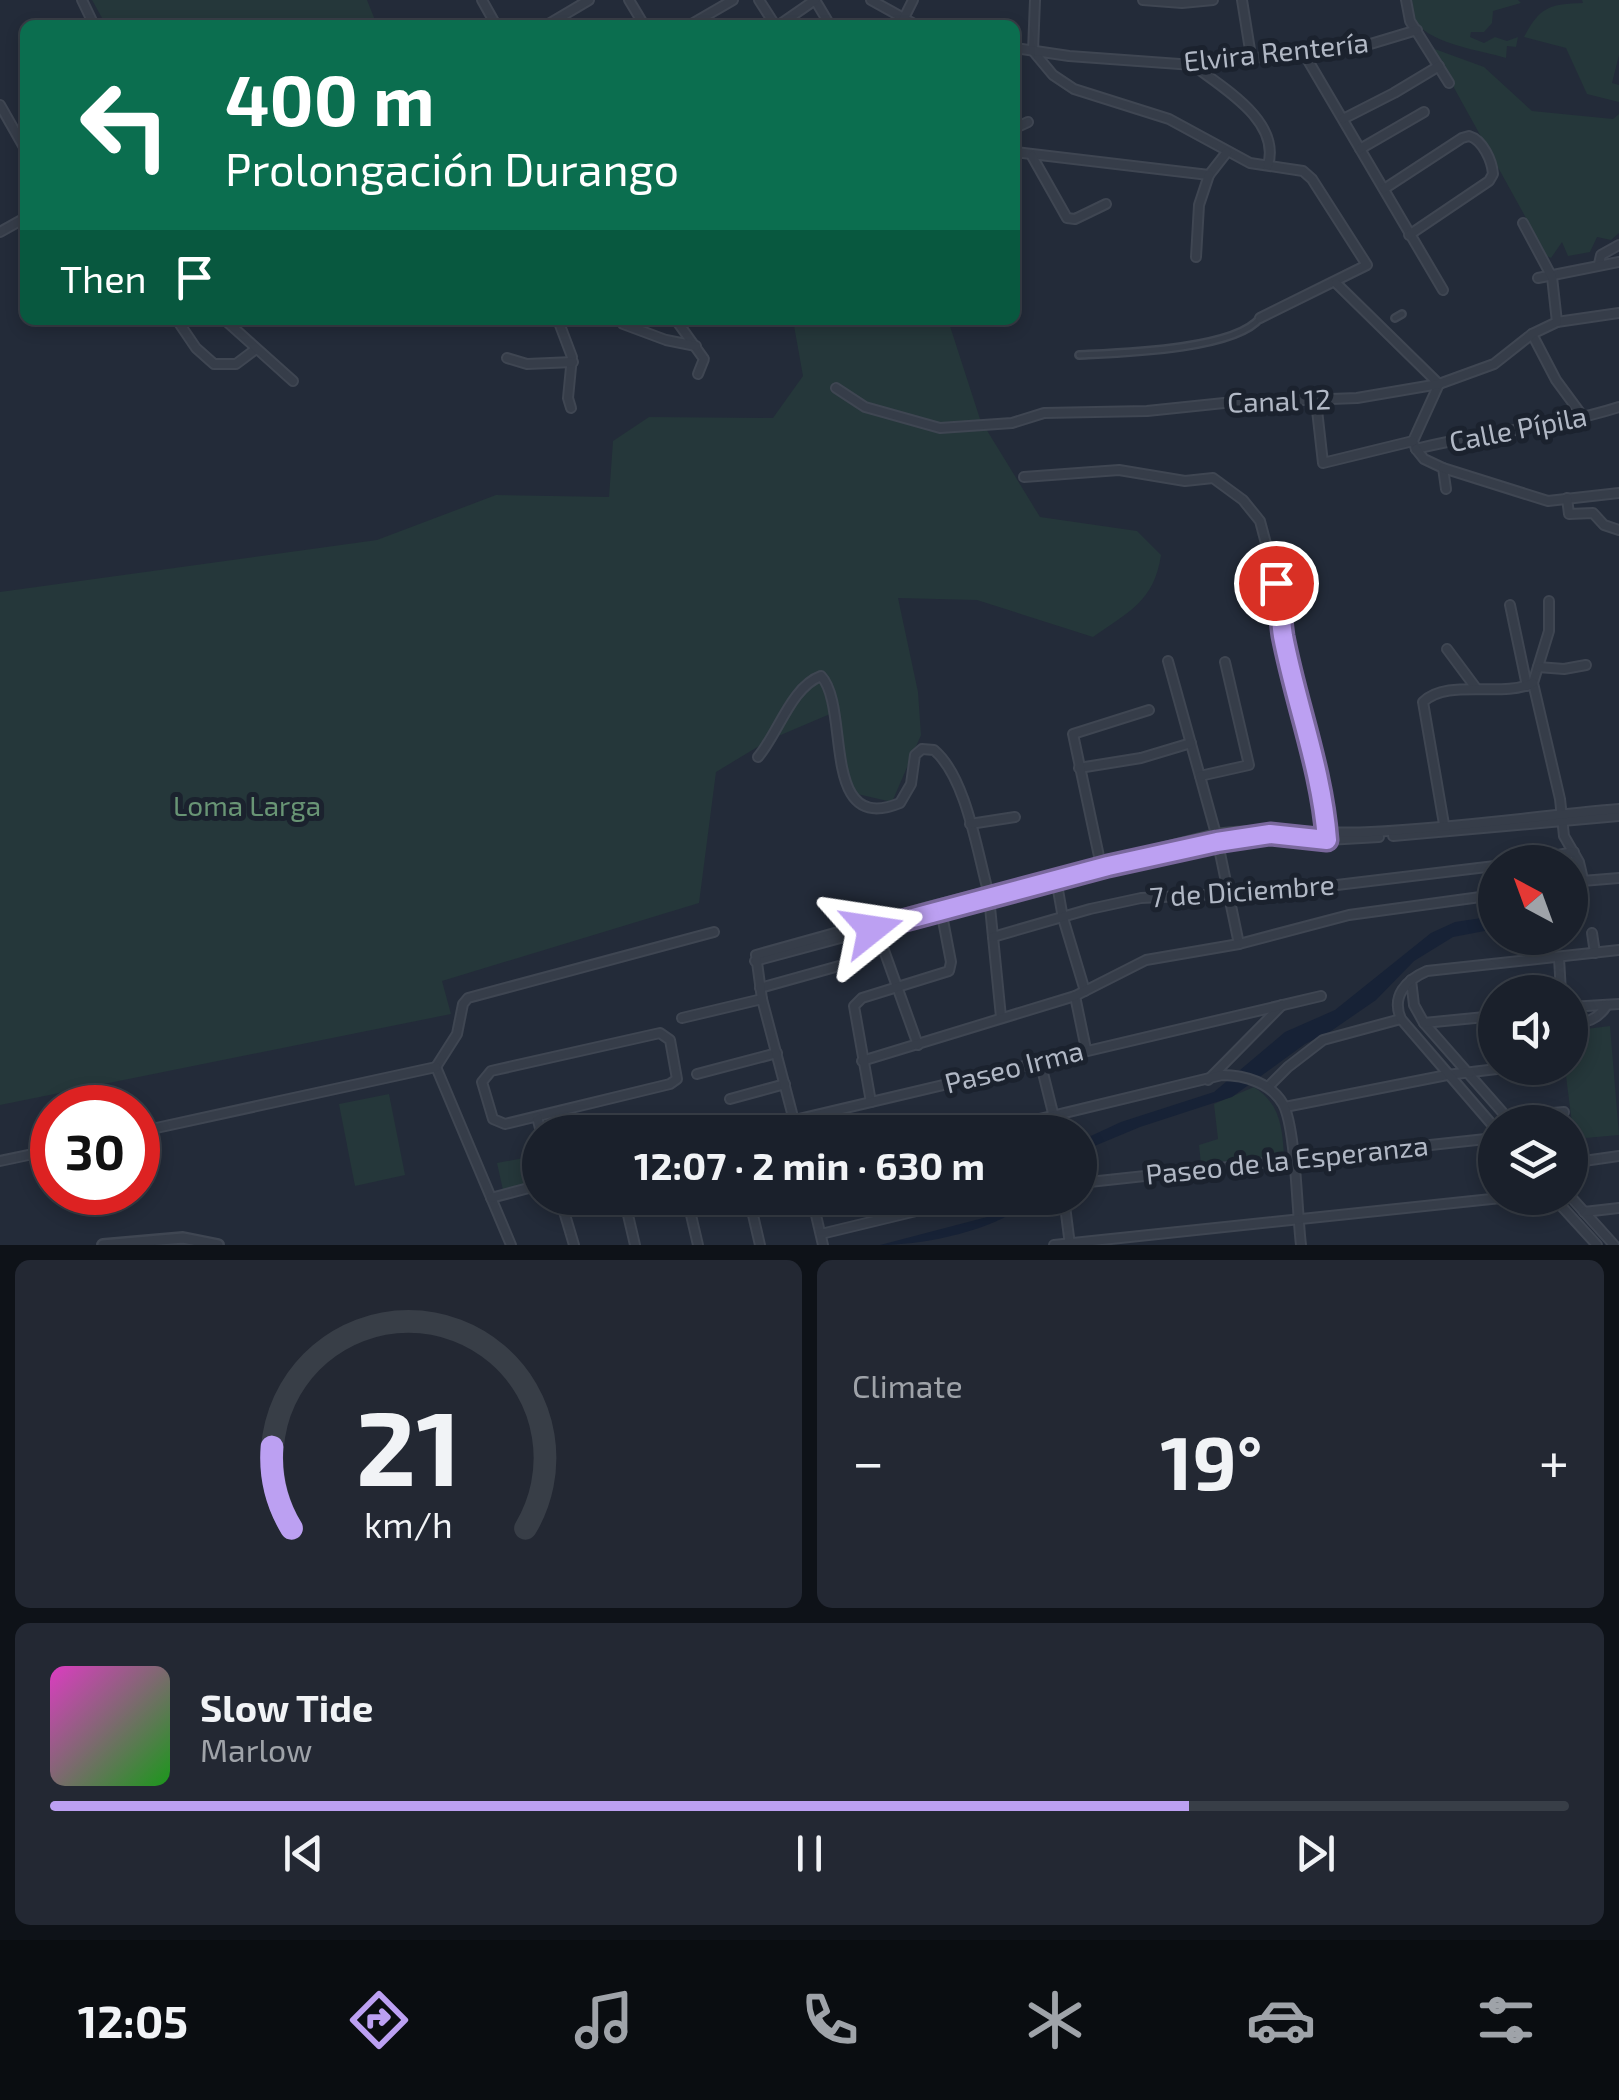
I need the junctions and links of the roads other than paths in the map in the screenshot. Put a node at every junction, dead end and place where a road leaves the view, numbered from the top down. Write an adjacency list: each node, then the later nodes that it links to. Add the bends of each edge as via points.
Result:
1 (494, 0): 13 (street)
2 (589, 0): 15 (street)
3 (733, 0): 16 (street)
4 (758, 0): 17 (street)
5 (815, 0): 18 (street)
6 (871, 0): 14 (street)
7 (912, 0): 14 (street)
8 (1035, 0): 22 (street)
9 (1143, 0): 10 (street)
10 (1214, 0)
11 (1242, 0): 24 (street)
12 (1406, 0): 20 (street)
13 (484, 3)
14 (904, 18): 19 (street)
15 (555, 20)
16 (699, 20)
17 (773, 20)
18 (785, 20)
19 (907, 20)
20 (1417, 30): 23 (street, Elvira Rentería, via 1367,45); 26 (street)
21 (1020, 49): 22 (street, Elvira Rentería)
22 (1033, 51): 25 (street, Elvira Rentería); 35 (street, via 1074,89 1169,120)
23 (1303, 52): 24 (street, Elvira Rentería); 30 (street)
24 (1251, 56): 25 (street, Elvira Rentería)
25 (1193, 65): 38 (street, via 1264,128)
26 (1439, 66): 27 (street); 30 (street)
27 (1449, 82)
28 (0, 106): 33 (street)
29 (1424, 112): 34 (street)
30 (1343, 118): 34 (street)
31 (1028, 122): 32 (street)
32 (1020, 126)
33 (20, 140)
34 (1360, 149): 40 (street)
35 (1226, 152): 38 (street); 39 (street)
36 (1020, 153): 37 (street)
37 (1032, 156): 39 (street); 41 (street, via 1067,218)
38 (1268, 165): 50 (street, via 1308,173 1368,265)
39 (1209, 176): 45 (street, via 1199,205)
40 (1384, 189): 43 (street); 43 (street, via 1470,136 1492,166 1489,181)
41 (1106, 204)
42 (1523, 222): 48 (street)
43 (1409, 235): 51 (street)
44 (1619, 245): 47 (street, via 1601,255)
45 (1196, 256)
46 (1619, 262): 47 (street)
47 (1599, 264): 48 (street)
48 (1552, 277): 49 (street); 54 (street)
49 (1538, 278)
50 (1336, 283): 53 (street); 68 (street)
51 (1442, 290)
52 (1619, 312): 54 (street, Canal 12)
53 (1260, 318): 63 (street, via 1244,330 1158,351)
54 (1557, 322): 60 (street, Canal 12)
55 (180, 325): 62 (street, via 214,364 236,364)
56 (230, 325): 62 (street)
57 (560, 325): 65 (street)
58 (626, 325): 61 (street)
59 (680, 325): 61 (street)
60 (1532, 334): 68 (street, Canal 12, via 1494,364); 73 (street)
61 (696, 346): 66 (street, via 704,359)
62 (256, 350): 67 (street)
63 (1079, 355)
64 (506, 358): 65 (street)
65 (573, 362): 72 (street)
66 (698, 374)
67 (293, 381)
68 (1438, 384): 70 (street, Canal 12); 74 (street)
69 (836, 388): 70 (street, Canal 12, via 865,407 940,428 1012,423 1044,413)
70 (1316, 401): 74 (street, Calle Pípila, via 1323,463)
71 (1619, 407): 73 (street, Calle Pípila)
72 (571, 408)
73 (1584, 418): 74 (street, Calle Pípila)
74 (1414, 445): 75 (street)
75 (1443, 468): 77 (street); 79 (street, via 1535,500)
76 (1024, 477): 100 (street, via 1120,470 1185,481 1213,478 1260,521)
77 (1446, 489)
78 (1619, 494): 79 (street)
79 (1567, 498): 80 (street, via 1569,514 1594,513)
80 (1619, 530)
81 (1548, 601): 87 (street, via 1549,632)
82 (1510, 605): 88 (street)
83 (1447, 650): 89 (street)
84 (1168, 661): 91 (street)
85 (1225, 662): 94 (street, via 1249,765)
86 (1586, 665): 87 (street)
87 (1538, 667): 88 (street)
88 (1530, 684): 89 (street, via 1507,692); 97 (street)
89 (1476, 688): 99 (street, via 1426,698 1423,714)
90 (1149, 710): 93 (street, via 1073,734)
91 (1191, 743): 93 (street); 94 (street)
92 (758, 757): 98 (street, via 798,694 821,676 832,698 847,786 860,803 877,811 900,804 913,761 928,749 939,754)
93 (1079, 768): 103 (street)
94 (1200, 776): 101 (street)
95 (1619, 812): 97 (street)
96 (1015, 816): 98 (street)
97 (1562, 818): 99 (street); 102 (street)
98 (970, 824): 108 (street)
99 (1445, 829): 100 (street)
100 (1327, 837): 101 (street, via 1255,828)
101 (1216, 838): 103 (street); 105 (street); 109 (street)
102 (1572, 845)
103 (1100, 862): 105 (street)
104 (1478, 868): 109 (street, 7 de Diciembre)
105 (1055, 877): 108 (street); 112 (street)
106 (1619, 878): 107 (street)
107 (1588, 879)
108 (988, 894): 111 (street); 116 (street); 120 (street)
109 (1230, 894): 112 (street, 7 de Diciembre, via 1141,898); 117 (street)
110 (1478, 897): 117 (street, via 1349,916)
111 (941, 910): 113 (street); 125 (street, via 948,972)
112 (1063, 918): 116 (street, 7 de Diciembre); 127 (street)
113 (876, 928): 120 (street); 125 (street)
114 (714, 932): 146 (street, via 472,996)
115 (1592, 933): 119 (street)
116 (994, 937): 135 (street)
117 (1239, 944): 127 (street, via 1146,960)
118 (1619, 950): 119 (street)
119 (1595, 953): 121 (street)
120 (755, 958): 126 (street)
121 (1559, 958): 123 (street); 124 (street, via 1438,969)
122 (839, 966): 126 (street)
123 (1560, 975)
124 (1411, 980): 138 (street, via 1398,994); 140 (street)
125 (897, 987): 141 (street); 145 (street, via 854,1006)
126 (760, 988): 130 (street)
127 (1085, 991): 128 (street)
128 (1075, 996): 135 (street); 142 (street)
129 (1321, 996): 131 (street, Paseo Irma)
130 (762, 999): 136 (street); 143 (street)
131 (1284, 1003): 142 (street, Paseo Irma); 151 (street)
132 (1619, 1004): 133 (street)
133 (1607, 1005): 134 (street); 139 (street)
134 (1588, 1006)
135 (1001, 1016): 141 (street)
136 (682, 1018)
137 (1478, 1018): 140 (street)
138 (1401, 1019): 150 (street); 153 (street, via 1323,1040)
139 (1588, 1020)
140 (1424, 1023): 148 (street)
141 (918, 1045): 145 (street)
142 (1086, 1049): 144 (street, Paseo Irma)
143 (777, 1053): 149 (street); 152 (street)
144 (1040, 1060): 155 (street, Paseo Irma); 161 (street)
145 (862, 1061): 155 (street)
146 (436, 1067): 164 (street); 173 (street)
147 (1478, 1071): 148 (street)
148 (1466, 1072): 150 (street); 156 (street)
149 (697, 1074)
150 (1447, 1075): 157 (street); 158 (street)
151 (1208, 1080): 153 (street, via 1222,1075); 162 (street)
152 (785, 1084): 154 (street); 159 (street)
153 (1265, 1086): 157 (street)
154 (730, 1099)
155 (871, 1102): 160 (street, Paseo Irma)
156 (1496, 1105)
157 (1285, 1108): 168 (street)
158 (1478, 1109)
159 (793, 1115)
160 (815, 1115)
161 (1054, 1115)
162 (1062, 1115)
163 (536, 1117): 163 (street, via 675,1082 668,1036 655,1033 484,1076 495,1121)
164 (160, 1127)
165 (1478, 1140): 168 (street, Paseo de la Esperanza)
166 (30, 1155): 170 (street)
167 (1619, 1156): 169 (street)
168 (1293, 1160): 171 (street, Paseo de la Esperanza); 186 (street)
169 (1588, 1160)
170 (0, 1162)
171 (1097, 1181)
172 (522, 1190): 173 (street)
173 (491, 1198): 191 (street)
174 (1478, 1200): 186 (street)
175 (1619, 1208): 176 (street)
176 (1588, 1212)
177 (565, 1215): 192 (street)
178 (628, 1215): 193 (street)
179 (691, 1215): 194 (street)
180 (753, 1215): 195 (street)
181 (816, 1215): 187 (street)
182 (899, 1215): 187 (street)
183 (1066, 1215): 188 (street)
184 (1570, 1215): 199 (street)
185 (1587, 1215): 200 (street)
186 (1298, 1220): 188 (street); 198 (street)
187 (820, 1234): 196 (street)
188 (1070, 1244): 197 (street)
189 (103, 1245): 190 (street, via 184,1238)
190 (218, 1245)
191 (511, 1245)
192 (574, 1245)
193 (635, 1245)
194 (698, 1245)
195 (760, 1245)
196 (822, 1245)
197 (1054, 1245)
198 (1301, 1245)
199 (1597, 1245)
200 (1614, 1245)

